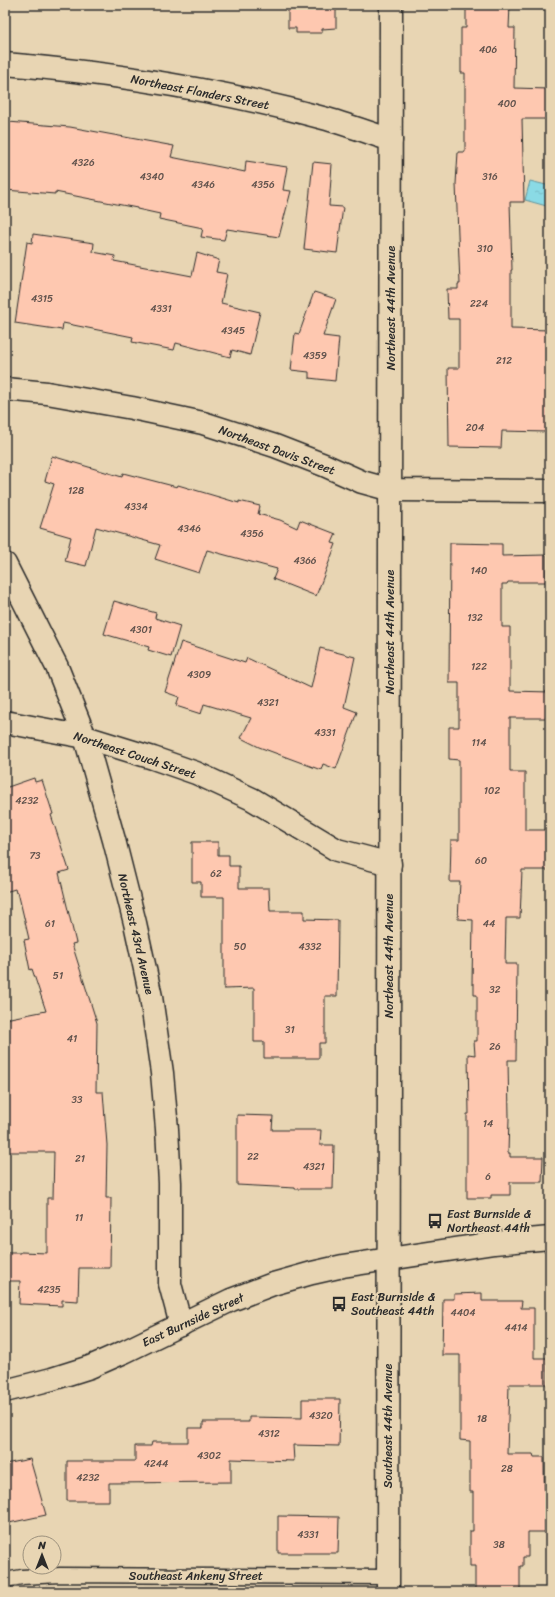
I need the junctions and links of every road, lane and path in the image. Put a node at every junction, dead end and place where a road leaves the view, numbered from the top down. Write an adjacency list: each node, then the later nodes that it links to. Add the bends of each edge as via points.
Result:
1 (391, 5): 3 (street, Northeast 44th Avenue)
2 (5, 64): 3 (street, Northeast Flanders Street, via 136,78 198,90 327,119)
3 (391, 140): 5 (street, Northeast 44th Avenue)
4 (5, 389): 5 (street, Northeast Davis Street, via 54,394 203,423 275,446 362,482)
5 (391, 490): 6 (street, Northeast Davis Street); 10 (street, Northeast 44th Avenue)
6 (550, 491)
7 (5, 564): 9 (street, Northeast 43rd Avenue, via 57,667)
8 (5, 722): 9 (street, Northeast Couch Street)
9 (85, 737): 10 (street, Northeast Couch Street, via 196,773 252,799 337,850); 13 (street, Northeast 43rd Avenue, via 120,862 150,997 162,1073 167,1129 170,1284)
10 (390, 864): 12 (street, Northeast 44th Avenue)
11 (550, 1238): 12 (street, East Burnside Street, via 494,1243)
12 (388, 1259): 13 (street, East Burnside Street, via 343,1266 273,1284 230,1300); 16 (street, Southeast 44th Avenue)
13 (181, 1325): 14 (street, East Burnside Street, via 90,1367)
14 (5, 1391)
15 (5, 1580): 16 (lane, Southeast Ankeny Street, via 60,1575)
16 (388, 1585)

